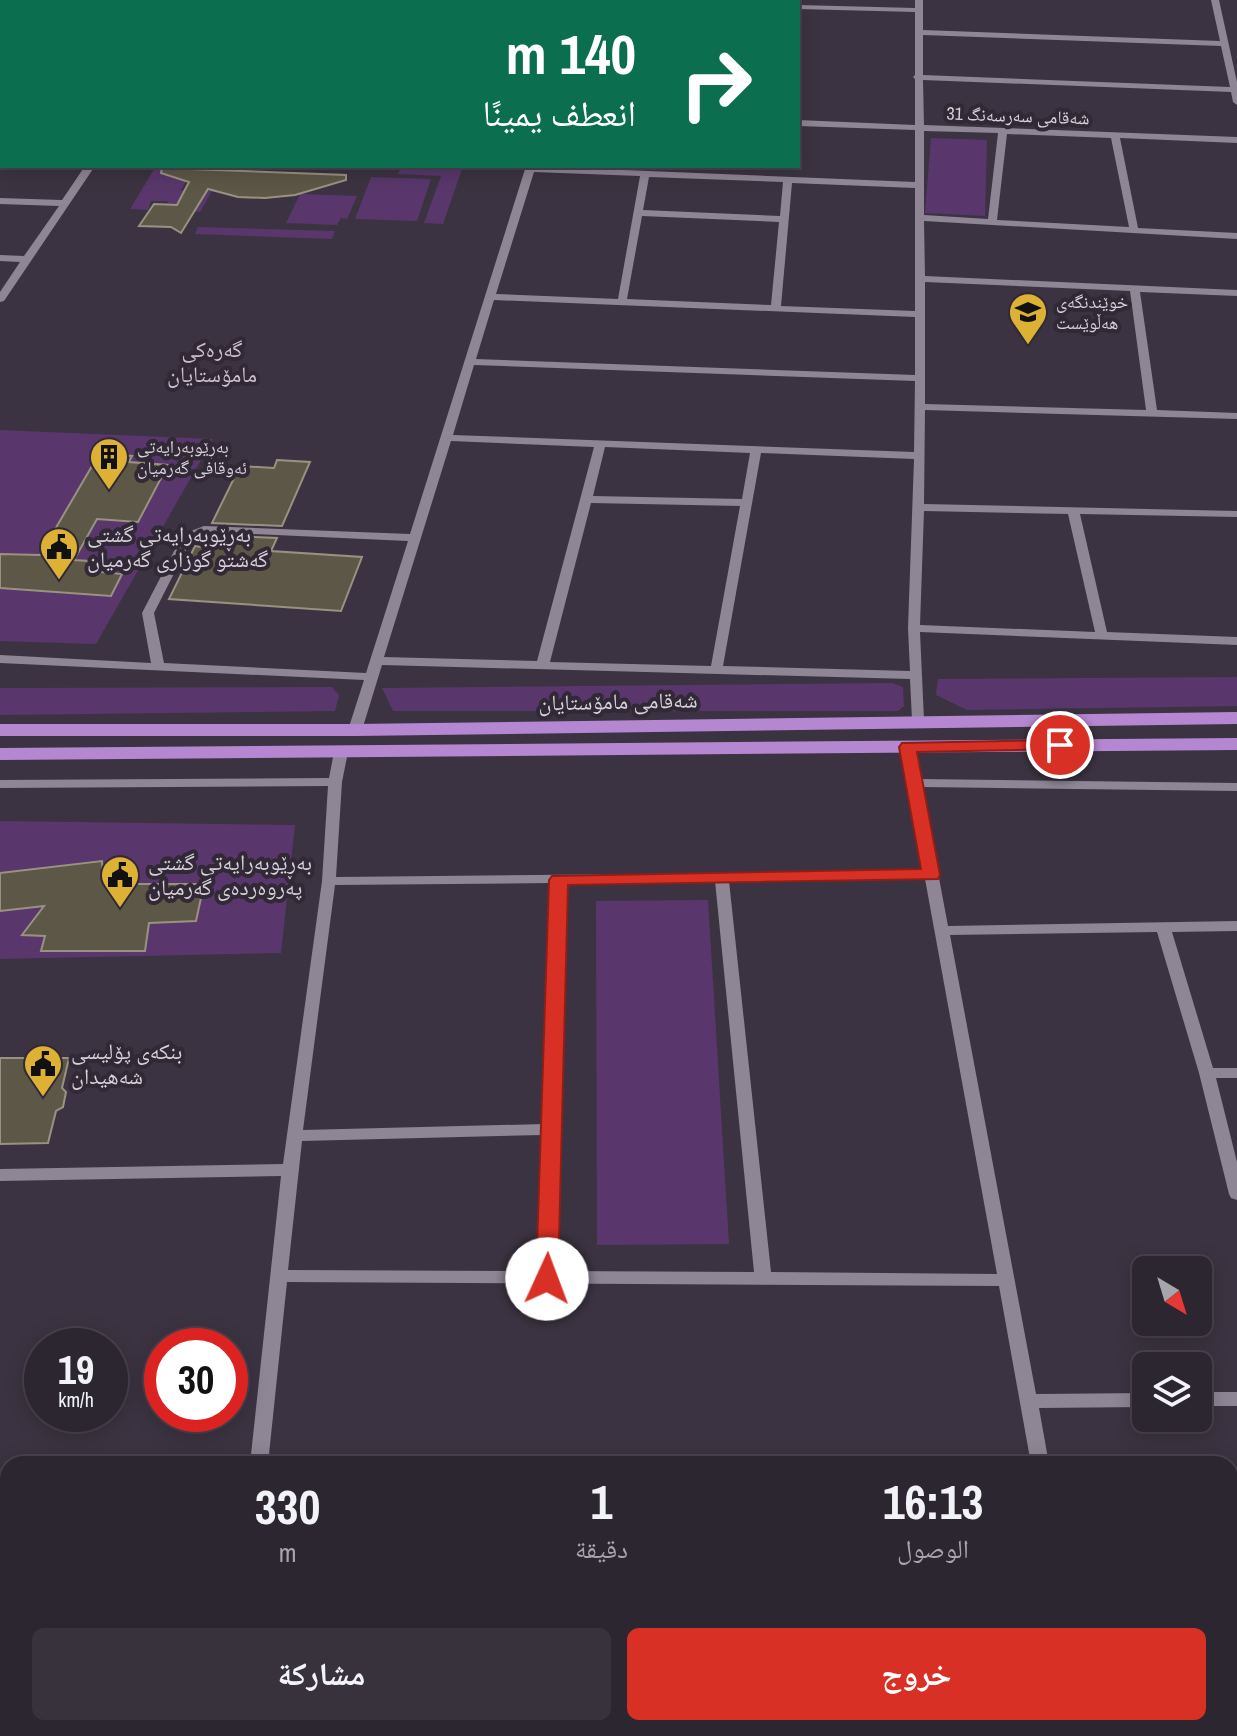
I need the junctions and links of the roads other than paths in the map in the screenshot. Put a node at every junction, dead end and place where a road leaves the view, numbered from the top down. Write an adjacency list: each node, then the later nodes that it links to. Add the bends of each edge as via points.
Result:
1 (1215, 0): 6 (street)
2 (919, 5): 3 (street); 4 (street)
3 (800, 7)
4 (919, 32): 6 (street); 7 (street)
5 (1237, 36): 6 (street)
6 (1224, 40): 8 (street)
7 (917, 77): 8 (street); 11 (street)
8 (1235, 90): 9 (street)
9 (1237, 102)
10 (800, 123): 11 (street, شەقامی سەرسەنگ 31)
11 (921, 128): 12 (street, شەقامی سەرسەنگ 31); 20 (street)
12 (1003, 131): 13 (street, شەقامی سەرسەنگ 31); 26 (street)
13 (1115, 135): 14 (street, شەقامی سەرسەنگ 31); 27 (street)
14 (1237, 140)
15 (89, 168): 22 (street)
16 (530, 168): 34 (street)
17 (546, 168): 18 (street)
18 (645, 174): 19 (street); 23 (street)
19 (788, 180): 20 (street); 25 (street)
20 (920, 185): 24 (street)
21 (0, 201): 22 (street)
22 (65, 203): 30 (street)
23 (638, 213): 25 (street); 36 (street)
24 (920, 218): 26 (street); 31 (street)
25 (784, 219): 37 (street)
26 (992, 222): 27 (street)
27 (1134, 230): 28 (street)
28 (1237, 236)
29 (0, 258): 30 (street)
30 (27, 259): 35 (street)
31 (921, 279): 32 (street); 38 (street)
32 (1135, 289): 33 (street); 42 (street)
33 (1237, 293)
34 (490, 297): 36 (street); 39 (street)
35 (0, 299)
36 (622, 302): 37 (street)
37 (776, 308): 38 (street)
38 (917, 314): 40 (street)
39 (470, 362): 40 (street); 44 (street)
40 (918, 378): 41 (street)
41 (919, 407): 42 (street); 47 (street)
42 (1152, 414): 43 (street)
43 (1237, 416)
44 (446, 438): 45 (street); 53 (street)
45 (600, 446): 46 (street); 48 (street)
46 (756, 452): 47 (street); 49 (street)
47 (920, 456): 50 (street)
48 (587, 499): 49 (street); 59 (street)
49 (747, 503): 61 (street)
50 (917, 507): 51 (street); 54 (street)
51 (1073, 510): 52 (street); 55 (street)
52 (1237, 514)
53 (415, 538): 58 (street); 60 (street, via 208,528 193,532 148,613)
54 (914, 628): 55 (street); 62 (street)
55 (1102, 636): 56 (street)
56 (1237, 641)
57 (0, 659): 60 (street)
58 (377, 661): 59 (street); 63 (street)
59 (543, 664): 61 (street)
60 (158, 667): 63 (street)
61 (716, 671): 62 (street)
62 (915, 675): 65 (street)
63 (372, 677): 68 (street)
64 (1237, 718): 65 (main road, شەقامی مامۆستایان)
65 (918, 720): 68 (main road, شەقامی مامۆستایان)
66 (0, 730): 67 (main road, شەقامی مامۆستایان)
67 (86, 730): 68 (main road, شەقامی مامۆستایان); 72 (main road, via 74,739)
68 (355, 730)
69 (1237, 744): 70 (main road)
70 (908, 747): 71 (main road); 75 (street)
71 (341, 752): 72 (main road); 74 (street)
72 (81, 753): 73 (main road)
73 (0, 754)
74 (335, 782): 76 (street); 81 (street)
75 (914, 783): 77 (street); 78 (street)
76 (0, 784)
77 (1237, 787)
78 (931, 875): 79 (street); 84 (street)
79 (722, 877): 80 (street); 94 (street)
80 (559, 880): 81 (street); 87 (street)
81 (329, 881): 88 (street)
82 (1237, 926): 83 (street)
83 (1163, 927): 84 (street); 85 (street)
84 (942, 931): 95 (street)
85 (1207, 1073): 86 (street); 91 (street)
86 (1237, 1073)
87 (552, 1129): 88 (street); 93 (street)
88 (294, 1136): 89 (street)
89 (290, 1170): 90 (street); 92 (street)
90 (0, 1175)
91 (1237, 1194)
92 (280, 1276): 93 (street); 100 (street)
93 (547, 1279): 94 (street)
94 (763, 1279): 95 (street)
95 (1006, 1280): 99 (street)
96 (1212, 1399): 97 (street)
97 (1237, 1399)
98 (1132, 1400): 99 (street)
99 (1028, 1401): 101 (street)
100 (260, 1456)
101 (1038, 1456)

